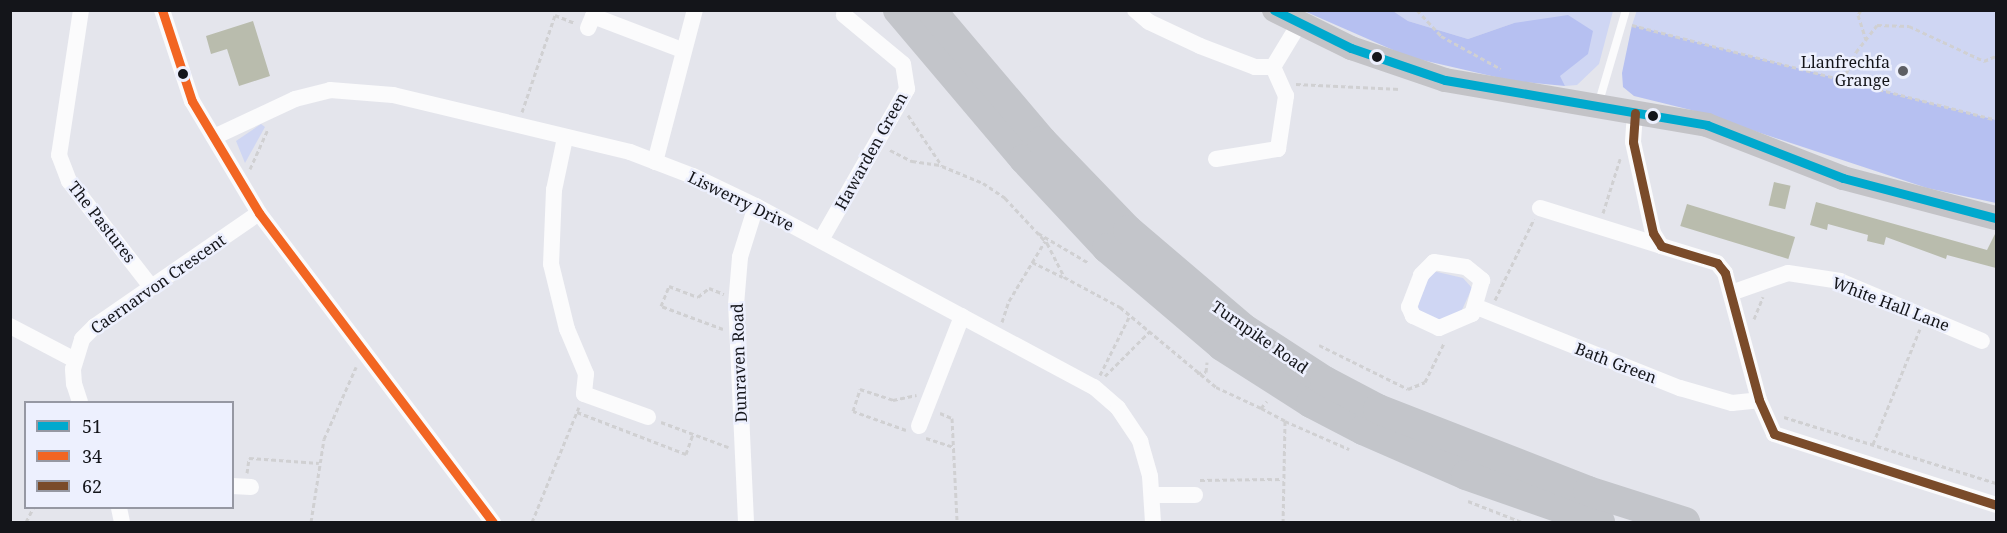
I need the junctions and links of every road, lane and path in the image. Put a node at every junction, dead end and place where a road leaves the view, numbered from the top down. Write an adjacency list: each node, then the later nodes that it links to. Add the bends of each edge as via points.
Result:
1 (81, 10): 48 (street, The Pastures, via 59,155 69,180)
2 (162, 10): 29 (street, via 192,101)
3 (695, 10): 16 (street)
4 (898, 10): 93 (highway, Turnpike Road, via 1024,159 1107,248 1222,346 1311,404 1363,430 1466,475)
5 (931, 10): 94 (highway, Turnpike Road, via 1042,141 1128,230 1243,328 1325,381 1378,409 1557,479)
6 (1135, 10): 18 (street, via 1149,22 1200,46 1255,67)
7 (1274, 10): 12 (main road)
8 (1417, 10): 19 (path, via 1441,36)
9 (1626, 10): 13 (lane)
10 (1861, 10): 15 (path, via 1858,15)
11 (844, 15): 23 (street, Hawarden Green, via 903,64 907,76)
12 (1299, 24): 18 (street); 25 (main road, via 1351,48 1445,80)
13 (1621, 25): 20 (path); 25 (lane)
14 (588, 28): 16 (street, via 593,16); 28 (path, via 555,15)
15 (1866, 40): 17 (path, via 1877,25 1909,26 1984,61); 20 (path)
16 (682, 50): 34 (street)
17 (1996, 56)
18 (1273, 67): 21 (street)
19 (1506, 72)
20 (1843, 80): 27 (path)
21 (1283, 87): 22 (path, via 1305,83); 33 (street, via 1287,106 1278,149)
22 (1400, 90)
23 (901, 104): 31 (street, Hawarden Green); 35 (path)
24 (282, 105): 28 (street, Liswerry Drive, via 330,90 393,95); 29 (street, Liswerry Drive); 36 (path, via 250,164)
25 (1597, 107): 26 (main road)
26 (1635, 113): 40 (main road, via 1707,124 1843,178); 44 (street, via 1634,142 1653,233)
27 (1996, 120)
28 (518, 126): 30 (street, Liswerry Drive)
29 (214, 137): 36 (street)
30 (565, 138): 34 (street, Liswerry Drive, via 630,152); 66 (street, via 553,198 551,264 567,329 586,374)
31 (877, 144): 35 (path, via 912,161); 42 (street, Hawarden Green)
32 (1622, 153): 41 (path)
33 (1216, 159)
34 (655, 162): 37 (street, Liswerry Drive)
35 (942, 166): 43 (path, via 996,190)
36 (248, 195): 39 (street)
37 (756, 206): 42 (street, Liswerry Drive); 50 (street, Dunraven Road, via 740,257)
38 (1540, 208): 44 (street); 51 (path)
39 (259, 213): 48 (street, Caernarvon Crescent); 63 (street)
40 (1996, 218)
41 (1601, 219)
42 (821, 240): 52 (street, Liswerry Drive)
43 (1045, 241): 45 (path); 46 (path)
44 (1661, 246): 49 (street, via 1717,263 1725,273)
45 (1032, 262): 46 (path); 58 (path, via 1009,301)
46 (1064, 278): 53 (path, via 1120,307)
47 (1771, 279): 49 (street, White Hall Lane); 54 (street, White Hall Lane, via 1788,273 1840,281); 60 (path)
48 (152, 288): 64 (street, Caernarvon Crescent, via 95,326 82,339)
49 (1731, 293): 60 (street)
50 (736, 298): 57 (street, Dunraven Road); 57 (path, via 709,288 698,297 669,286 661,306)
51 (1483, 310): 51 (street, via 1439,328 1413,316 1409,307 1421,275 1434,262 1476,272 1482,280); 70 (street, Bath Green, via 1680,388 1732,403)
52 (962, 316): 58 (street, Liswerry Drive); 69 (street)
53 (1130, 317): 56 (path); 65 (path)
54 (1926, 317): 61 (street, White Hall Lane); 76 (path)
55 (10, 326): 64 (street)
56 (1150, 331): 65 (path); 71 (path, via 1195,373)
57 (736, 334): 78 (street, Dunraven Road)
58 (997, 335): 65 (street, Liswerry Drive)
59 (1447, 338): 62 (path, via 1425,382 1408,389)
60 (1744, 340): 70 (street)
61 (1982, 341)
62 (1319, 345)
63 (363, 352): 79 (path, via 324,439); 87 (street)
64 (75, 360): 68 (street, Caernarvon Crescent, via 74,384)
65 (1094, 387): 83 (street, Liswerry Drive, via 1118,408 1140,441)
66 (584, 394): 72 (path); 73 (street)
67 (1270, 398): 71 (path)
68 (80, 401)
69 (927, 403): 74 (street); 77 (path, via 952,417); 77 (path, via 920,394 893,400 860,390 853,411)
70 (1760, 403): 76 (path, via 1770,413); 85 (street, via 1774,434)
71 (1261, 408): 80 (path, via 1285,421)
72 (577, 412): 75 (path, via 686,454); 88 (path)
73 (648, 417): 75 (path)
74 (919, 426)
75 (693, 434): 78 (path)
76 (1872, 444): 81 (path)
77 (953, 447): 90 (path)
78 (742, 452): 89 (street, Dunraven Road)
79 (319, 463): 82 (path, via 249,458); 86 (path)
80 (1282, 479): 84 (path, via 1195,480); 92 (path)
81 (1996, 483)
82 (243, 487)
83 (1152, 495): 84 (street); 91 (street, Liswerry Drive)
84 (1195, 495)
85 (1996, 505)
86 (312, 522)
87 (493, 522)
88 (532, 522)
89 (746, 522)
90 (957, 522)
91 (1153, 522)
92 (1283, 522)
93 (1600, 522)
94 (1685, 522)

